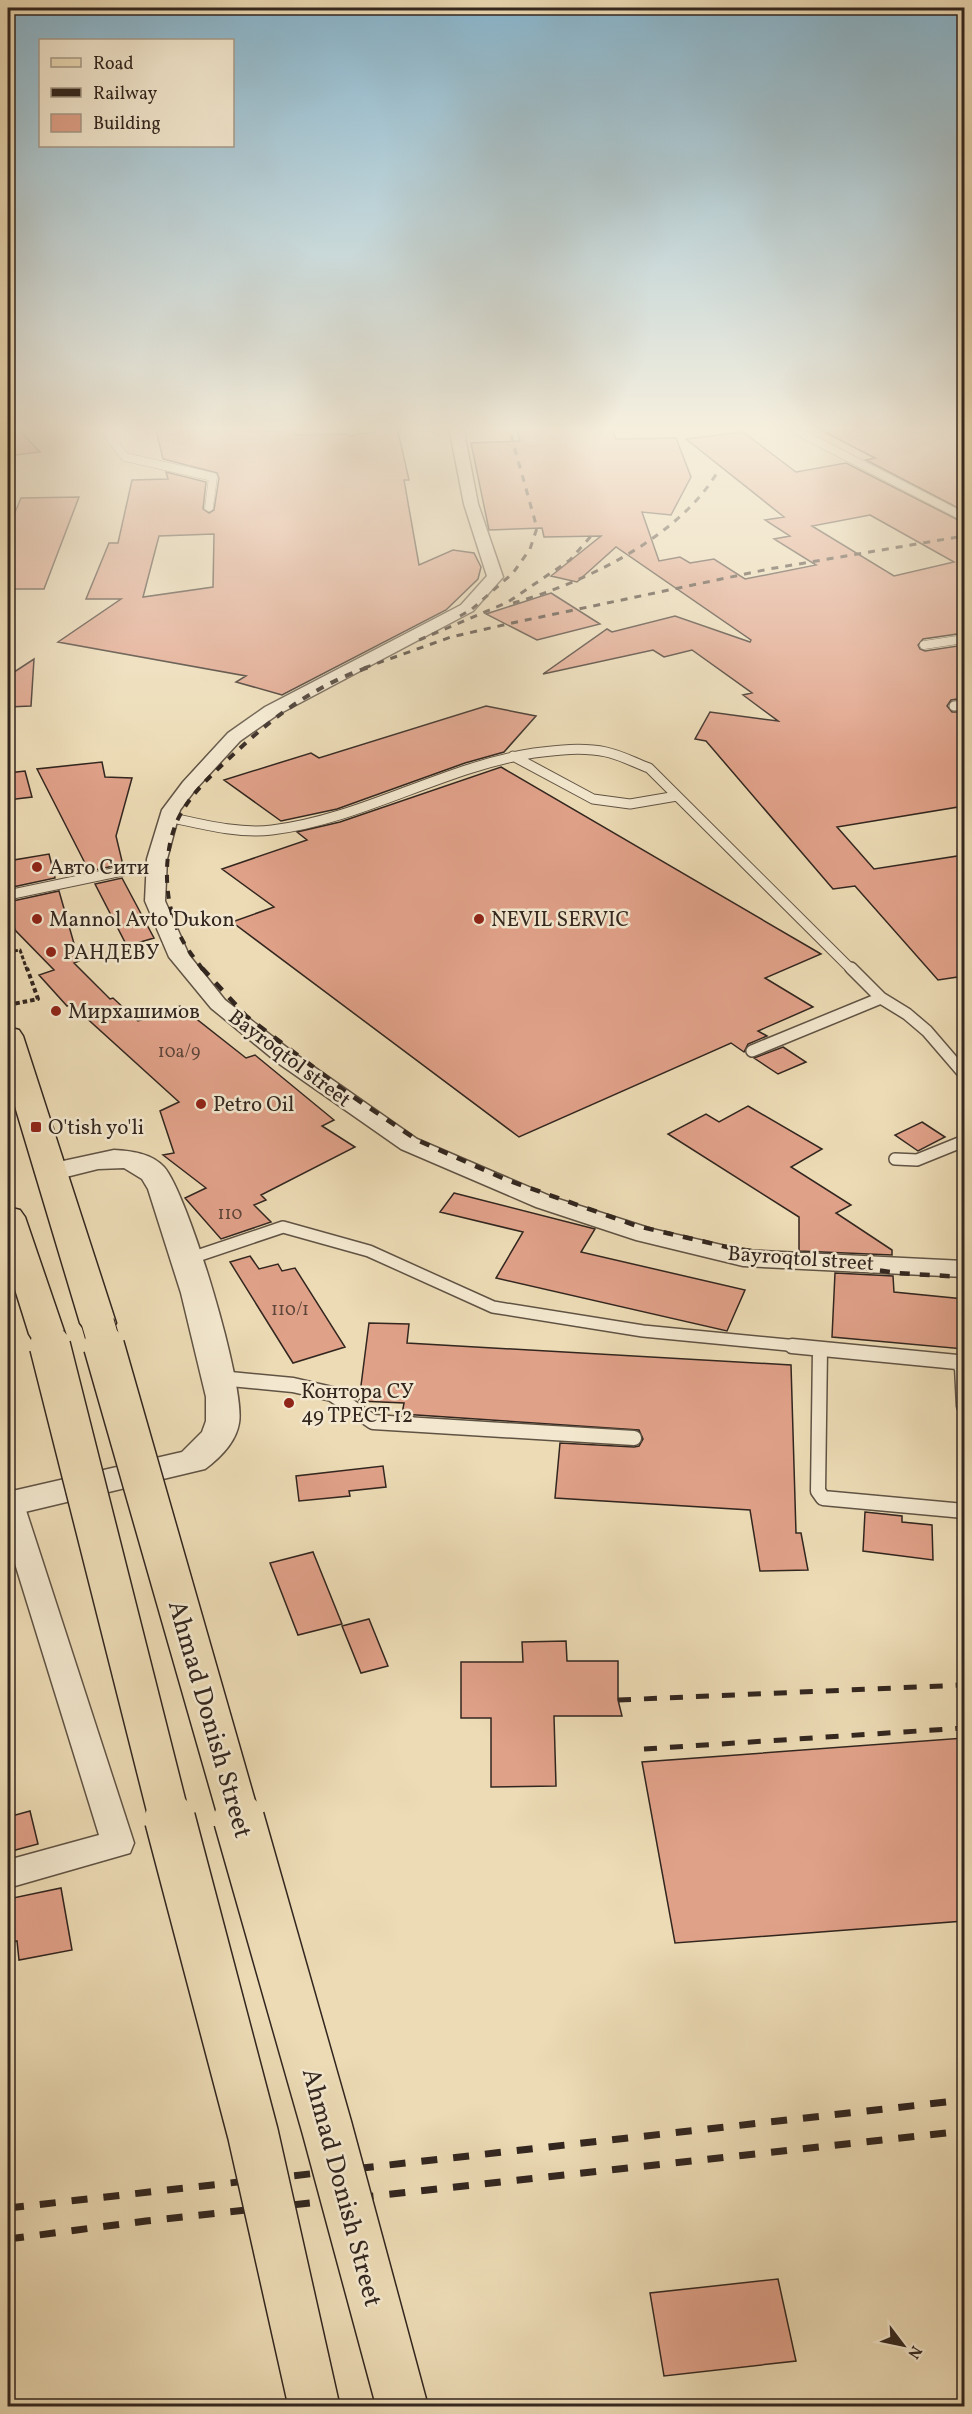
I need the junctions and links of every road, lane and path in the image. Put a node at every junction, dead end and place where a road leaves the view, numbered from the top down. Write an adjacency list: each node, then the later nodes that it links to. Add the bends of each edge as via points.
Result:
1 (480, 540): 8 (street, Bayroqtol street, via 495,577 467,608 271,711 234,737 189,786)
2 (964, 639): 3 (lane)
3 (924, 645)
4 (964, 705): 5 (lane)
5 (954, 706)
6 (513, 756): 7 (lane, via 593,799 630,804); 7 (lane, via 560,750 633,759 649,768); 8 (lane, via 329,816 272,830)
7 (677, 796): 12 (lane)
8 (168, 818): 22 (street, Bayroqtol street, via 157,860 155,901 178,957 218,1004 286,1058 409,1144 544,1202 645,1234 743,1258)
9 (127, 870): 10 (lane)
10 (8, 895)
11 (8, 952): 13 (path, via 20,950 38,999)
12 (881, 998): 15 (lane); 16 (lane, via 921,1022)
13 (8, 1005)
14 (8, 1035): 19 (main road, Ahmad Donish Street)
15 (752, 1051)
16 (964, 1074)
17 (964, 1141): 18 (lane, via 917,1160)
18 (895, 1159)
19 (50, 1172): 21 (street, via 120,1157 146,1165 163,1189); 31 (main road, Ahmad Donish Street, bridge, via 98,1323 321,2105)
20 (9, 1226): 30 (main road, bridge, via 46,1334 253,2134)
21 (187, 1259): 23 (lane, via 283,1227 369,1251 493,1307 643,1331); 24 (street)
22 (964, 1269)
23 (820, 1349): 25 (lane, via 957,1362 962,1367); 28 (lane, via 818,1491 823,1498)
24 (219, 1378): 26 (lane, via 293,1385 332,1394 373,1422); 27 (street, via 223,1422 207,1450 193,1461)
25 (964, 1406)
26 (634, 1438)
27 (8, 1502): 29 (street, via 118,1844)
28 (964, 1511)
29 (8, 1874)
30 (314, 2406)
31 (402, 2406)

